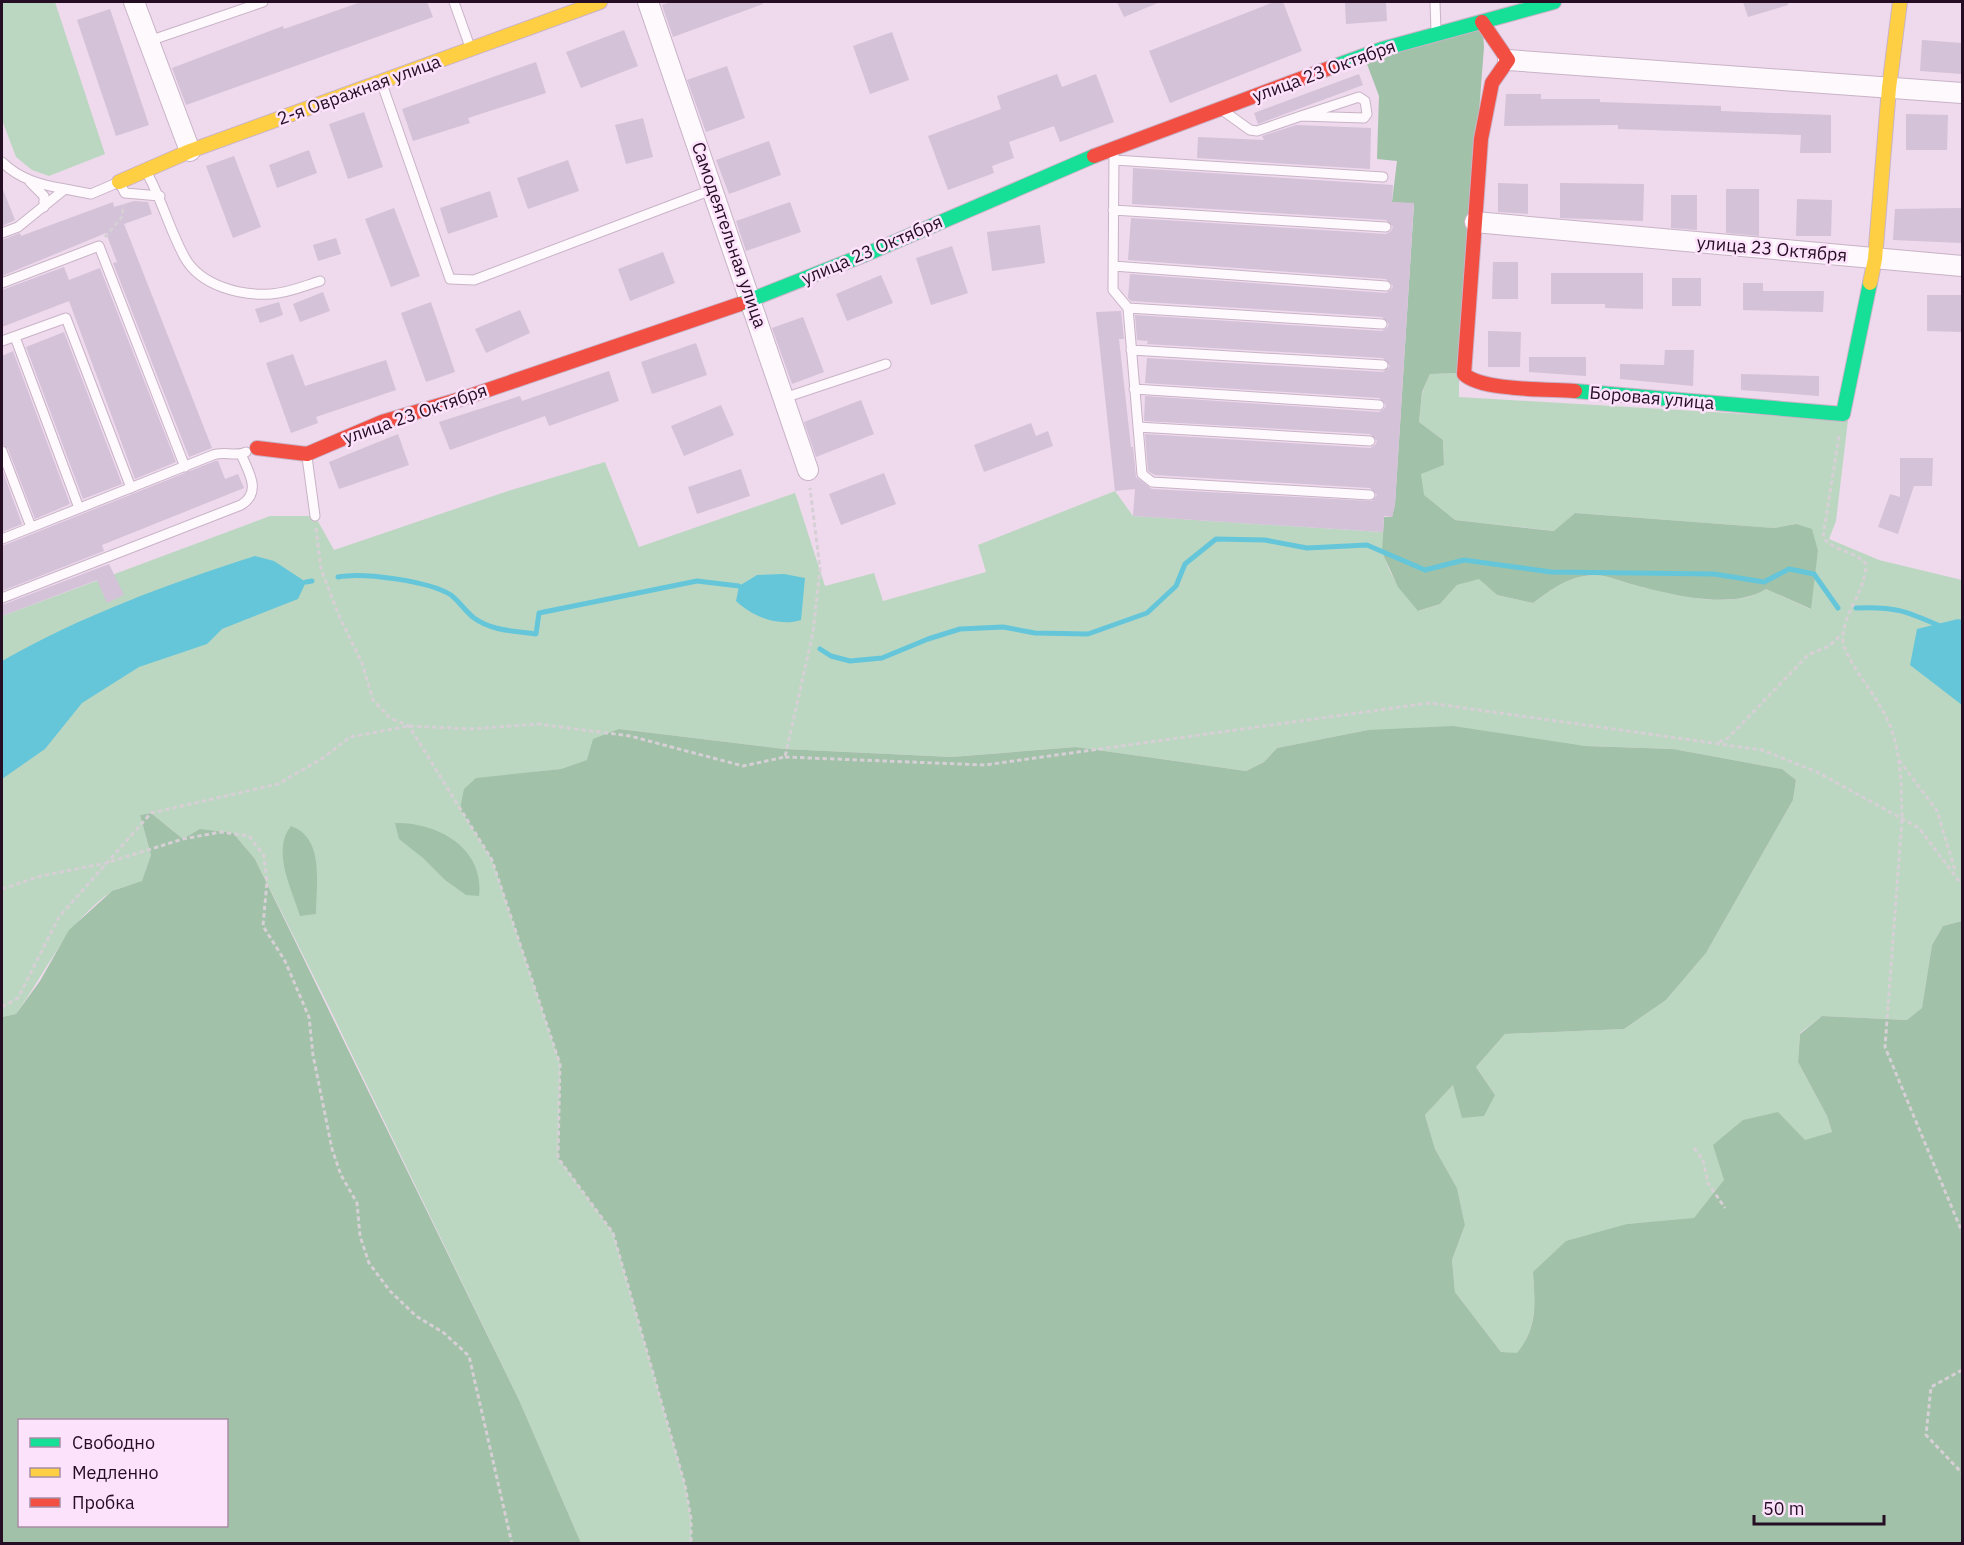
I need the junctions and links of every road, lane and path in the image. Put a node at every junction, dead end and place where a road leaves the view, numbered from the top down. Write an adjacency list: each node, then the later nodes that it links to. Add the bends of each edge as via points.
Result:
1 (134, 2): 11 (street)
2 (262, 2): 11 (lane)
3 (454, 2): 12 (lane)
4 (600, 2): 12 (street, 2-я Овражная улица)
5 (648, 2): 28 (street, Самодеятельная улица)
6 (1436, 2): 10 (lane)
7 (1554, 2): 9 (street, улица 23 Октября)
8 (1900, 2): 15 (street)
9 (1482, 22): 10 (street, улица 23 Октября); 13 (street)
10 (1436, 33): 17 (street, улица 23 Октября)
11 (148, 41): 19 (street)
12 (471, 49): 14 (street, 2-я Овражная улица)
13 (1508, 60): 15 (street); 32 (street, via 1492,83 1481,139)
14 (381, 82): 19 (street, 2-я Овражная улица); 28 (lane, via 450,279 474,280)
15 (1889, 88): 16 (street); 36 (street)
16 (1962, 93)
17 (1220, 109): 18 (lane, via 1257,131); 20 (street, улица 23 Октября)
18 (1301, 116): 18 (lane, via 1359,97 1365,101 1367,111 1362,119)
19 (190, 151): 22 (street, 2-я Овражная улица)
20 (1114, 154): 24 (lane); 31 (lane); 42 (street, улица 23 Октября)
21 (2, 162): 23 (lane)
22 (146, 171): 26 (street, 2-я Овражная улица); 29 (lane)
23 (6, 173): 25 (lane)
24 (1383, 177)
25 (28, 179): 27 (lane); 30 (lane, via 44,196)
26 (122, 187): 27 (lane, via 91,194); 29 (lane); 35 (path, via 122,217)
27 (65, 189): 30 (lane)
28 (714, 189): 42 (street, Самодеятельная улица)
29 (160, 196): 39 (lane, via 186,260 222,288 271,294)
30 (44, 207): 34 (lane, via 18,227)
31 (1113, 210): 33 (lane); 37 (lane)
32 (1475, 222): 36 (street, улица 23 Октября); 53 (street, Боровая улица, via 1464,374 1470,380)
33 (1386, 227)
34 (2, 233)
35 (99, 246): 40 (lane); 60 (lane)
36 (1875, 259): 38 (street, улица 23 Октября); 53 (street)
37 (1113, 266): 41 (lane); 43 (lane, via 1113,290)
38 (1962, 266)
39 (320, 281)
40 (2, 283)
41 (1386, 286)
42 (752, 300): 51 (street, Самодеятельная улица); 59 (street, улица 23 Октября, via 382,422)
43 (1128, 308): 44 (lane); 47 (lane)
44 (1382, 324)
45 (15, 337): 46 (lane); 62 (lane, via 66,318); 64 (lane)
46 (2, 342)
47 (1131, 350): 49 (lane); 50 (lane)
48 (886, 364): 51 (lane)
49 (1383, 365)
50 (1134, 389): 52 (lane); 54 (lane)
51 (784, 398): 61 (street, Самодеятельная улица)
52 (1379, 405)
53 (1843, 414): 69 (path, via 1822,537 1830,546 1862,559 1866,578)
54 (1138, 427): 55 (lane); 63 (lane, via 1143,474 1152,482)
55 (1370, 441)
56 (257, 448): 58 (lane); 59 (street, улица 23 Октября)
57 (2, 451): 66 (lane)
58 (241, 454): 60 (lane, via 224,452); 68 (lane, via 254,491 241,505)
59 (307, 454): 65 (lane)
60 (185, 467): 62 (lane)
61 (808, 470): 72 (path, via 820,568 813,633)
62 (131, 488): 64 (lane)
63 (1370, 495)
64 (79, 508): 66 (lane)
65 (315, 516): 70 (path, via 321,569 362,663 373,700 390,718)
66 (31, 527): 67 (lane)
67 (2, 539)
68 (2, 598)
69 (1842, 634): 71 (path, via 1829,646 1808,655 1728,738); 73 (path, via 1847,654 1886,716)
70 (409, 726): 72 (path, via 471,729 538,724 630,736 743,766); 75 (path, via 350,737 278,784 151,813); 86 (path, via 492,860 560,1064 558,1158 613,1233 685,1485)
71 (1716, 743): 72 (path, via 1429,703 986,765); 74 (path, via 1762,750 1817,772)
72 (785, 757)
73 (1899, 760): 74 (path); 76 (path, via 1937,811)
74 (1902, 819): 76 (path, via 1919,828); 82 (path, via 1885,1047)
75 (106, 863): 78 (path, via 41,876); 79 (path, via 60,917 18,998); 85 (path, via 160,845 221,832 249,836 264,856 267,881 263,926 285,961 309,1017 332,1149 357,1203 360,1236 369,1263 416,1316 444,1333 469,1356)
76 (1956, 874): 77 (path)
77 (1962, 885)
78 (2, 889)
79 (2, 1008)
80 (1694, 1148): 81 (path, via 1703,1160 1708,1183)
81 (1725, 1208)
82 (1962, 1232)
83 (1962, 1370): 84 (path, via 1931,1387 1926,1435)
84 (1962, 1473)
85 (512, 1544)
86 (691, 1544)

